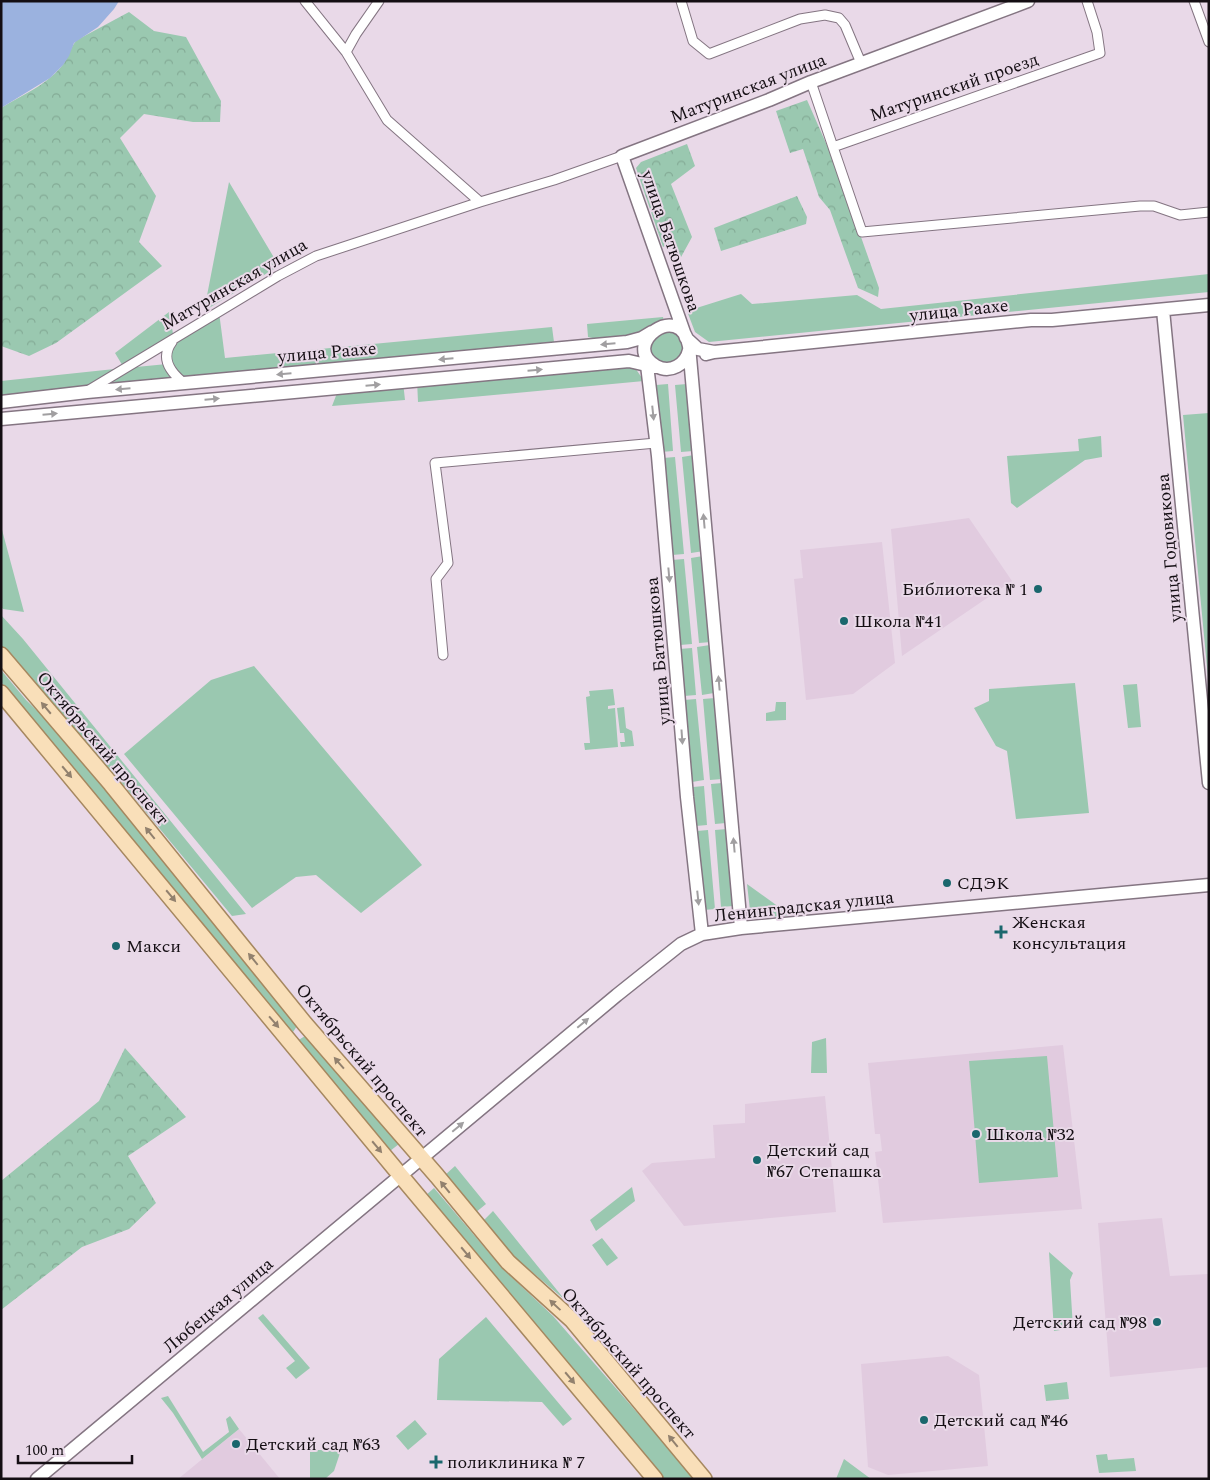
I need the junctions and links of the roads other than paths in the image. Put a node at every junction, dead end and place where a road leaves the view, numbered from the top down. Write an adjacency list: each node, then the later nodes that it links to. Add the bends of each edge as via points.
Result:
1 (305, 1): 9 (street)
2 (379, 1): 9 (street)
3 (681, 1): 10 (street, via 693,40 709,54 800,20 825,15 839,18 845,25)
4 (1028, 1): 7 (street, Матуринская улица)
5 (1087, 1): 12 (street, Матуринский проезд, via 1100,53)
6 (1194, 1): 8 (street)
7 (1012, 4): 10 (street, Матуринская улица)
8 (1209, 42)
9 (346, 52): 14 (street, via 387,120)
10 (860, 63): 11 (street, Матуринская улица)
11 (811, 82): 12 (street); 13 (street, Матуринская улица)
12 (833, 147): 15 (street, via 862,232 1140,206 1154,206 1180,215)
13 (622, 156): 14 (street, Матуринская улица); 17 (street, улица Батюшкова)
14 (480, 202): 20 (street, Матуринская улица, via 316,256)
15 (1209, 212)
16 (1209, 305): 18 (street, улица Раахе)
17 (676, 310): 19 (street, via 670,321); 22 (street, улица Батюшкова)
18 (1163, 310): 21 (street, улица Раахе); 32 (street, улица Годовикова)
19 (658, 328): 22 (street, via 676,328); 23 (street, via 647,340); 24 (street, улица Раахе, one-way to 24, via 642,338 627,342)
20 (174, 339): 24 (street, via 166,354 167,364); 25 (street, Матуринская улица)
21 (714, 352): 22 (street); 22 (street, via 698,349)
22 (686, 353): 23 (street, via 672,369); 34 (street, улица Батюшкова, one-way to 22)
23 (651, 361): 27 (street, улица Раахе, one-way to 23); 28 (street, улица Батюшкова, one-way to 28)
24 (184, 383): 25 (street, улица Раахе, one-way to 25)
25 (87, 392): 26 (street, улица Раахе)
26 (1, 402)
27 (1, 419)
28 (656, 443): 30 (street, via 435,463 448,563 436,579); 35 (street, улица Батюшкова, one-way to 35)
29 (1, 654): 36 (main road, Октябрьский проспект, one-way to 29)
30 (443, 655)
31 (1, 693): 37 (main road, one-way to 37)
32 (1209, 783)
33 (1209, 885): 34 (street, Ленинградская улица)
34 (741, 928): 35 (street, Ленинградская улица)
35 (702, 934): 38 (street, Ленинградская улица, one-way to 35, via 616,995 681,944)
36 (305, 1024): 37 (main road, via 302,1032 295,1037); 38 (main road, Октябрьский проспект, one-way to 36)
37 (287, 1037): 39 (main road, one-way to 39)
38 (421, 1158): 39 (street, Любецкая улица); 42 (main road, Октябрьский проспект, one-way to 38, via 572,1320 508,1262)
39 (401, 1176): 40 (street, Любецкая улица); 41 (main road, one-way to 41)
40 (37, 1479)
41 (655, 1479)
42 (704, 1479)

